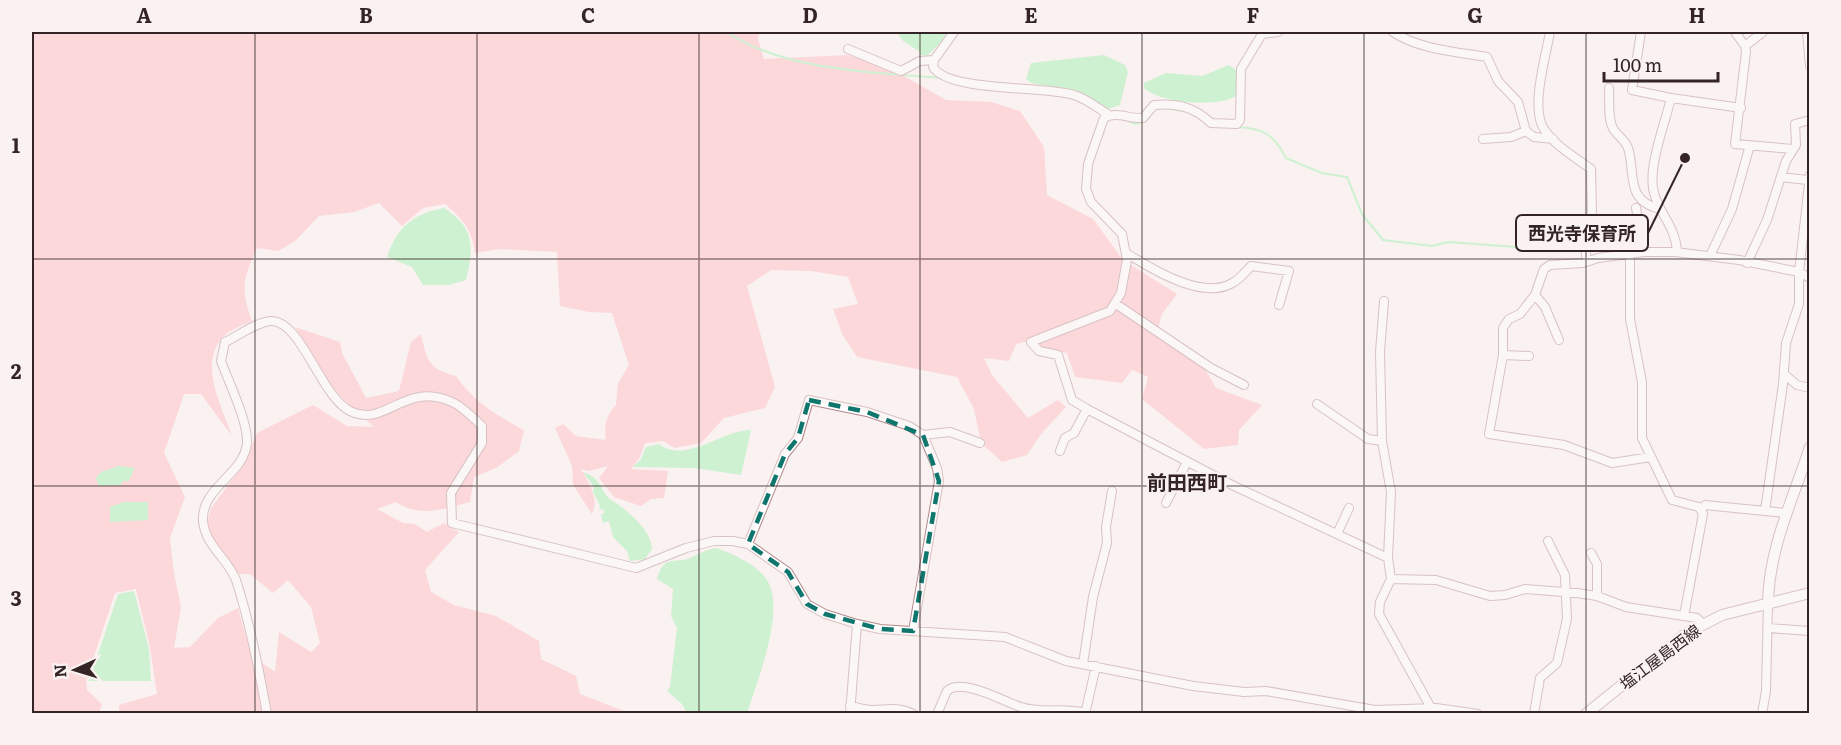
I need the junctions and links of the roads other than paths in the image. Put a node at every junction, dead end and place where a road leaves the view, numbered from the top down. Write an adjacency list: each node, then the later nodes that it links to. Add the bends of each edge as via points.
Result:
1 (954, 32): 11 (street)
2 (1278, 32): 16 (street, via 1262,34 1241,69 1238,124 1211,123 1197,109 1162,104 1154,105 1143,118)
3 (1393, 32): 18 (street, via 1432,46 1487,57 1498,81 1518,102)
4 (1550, 32): 20 (street, via 1538,110 1544,129)
5 (1641, 32): 14 (street, via 1632,90)
6 (1735, 32): 9 (street)
7 (1763, 32): 9 (street)
8 (1808, 32): 12 (street)
9 (1745, 46): 15 (street)
10 (848, 49): 11 (street, via 902,71 920,61)
11 (934, 60): 16 (street, via 933,66 943,76 1005,88 1076,95)
12 (1809, 66)
13 (1610, 88): 26 (street, via 1610,121 1629,150 1634,188 1645,202)
14 (1671, 98): 15 (street); 26 (street, via 1651,177)
15 (1741, 108): 21 (street, via 1735,144)
16 (1115, 115): 29 (street, via 1104,118 1088,164 1086,189 1091,202 1122,234)
17 (1809, 120): 22 (street, via 1795,124)
18 (1528, 132): 19 (street); 20 (street)
19 (1483, 139)
20 (1553, 139): 32 (street, via 1591,169)
21 (1750, 145): 22 (street); 31 (street, via 1732,209)
22 (1793, 150): 23 (street)
23 (1781, 177): 24 (street); 33 (street)
24 (1808, 177): 34 (street)
25 (1636, 208): 27 (street)
26 (1660, 209): 28 (street, via 1675,233)
27 (1644, 252): 28 (street); 30 (street)
28 (1677, 252): 31 (street)
29 (1126, 254): 38 (street, via 1125,277); 39 (street, via 1165,277 1207,287 1233,283 1251,266 1289,271)
30 (1630, 254): 32 (street); 53 (street, via 1630,319 1642,382 1642,438)
31 (1710, 256): 33 (street)
32 (1587, 261): 36 (street, via 1547,267)
33 (1747, 263): 34 (street)
34 (1799, 272): 35 (street); 43 (street, via 1799,304 1786,343)
35 (1809, 278)
36 (1535, 295): 40 (street, via 1545,307); 41 (street, via 1520,315 1509,319 1503,328)
37 (1384, 301): 49 (street, via 1380,352)
38 (1116, 304): 44 (street, via 1210,368); 47 (street, via 1110,311 1031,342 1039,351 1058,355 1072,400)
39 (1279, 305)
40 (1559, 340)
41 (1503, 355): 42 (street); 53 (street, via 1489,434 1564,446 1612,463)
42 (1529, 356)
43 (1784, 374): 45 (street, via 1797,385); 59 (street)
44 (1244, 385)
45 (1809, 388)
46 (1317, 404): 49 (street, via 1368,439)
47 (1087, 410): 52 (street); 54 (street)
48 (923, 435): 50 (street, via 950,432); 63 (street, via 909,426 867,412 809,400 798,438 786,454); 75 (street, via 939,480)
49 (1382, 441): 65 (street, via 1391,492)
50 (980, 443)
51 (1809, 447): 60 (main road)
52 (1060, 451)
53 (1647, 458): 58 (street, via 1672,500)
54 (1187, 462): 56 (street); 61 (street)
55 (1112, 491): 77 (street, via 1107,543 1093,597)
56 (1166, 503)
57 (1349, 508): 61 (street)
58 (1701, 510): 59 (street, via 1706,505); 71 (street)
59 (1765, 511): 60 (street)
60 (1787, 513): 70 (main road, via 1770,565)
61 (1337, 534): 65 (street)
62 (1548, 541): 67 (street, via 1565,575)
63 (748, 544): 72 (street, via 788,572 807,604); 83 (street, via 714,541 670,552 636,568 452,523 451,494 482,443 482,426 457,404 432,395 412,396 376,415 350,411 331,394 286,327 271,321 263,323 225,342 222,351 221,361 247,444 237,467 215,489 203,519 211,543 235,578)
64 (1591, 554): 69 (street, via 1597,564)
65 (1388, 558): 66 (street)
66 (1390, 579): 67 (street, via 1436,580 1490,596 1525,589); 79 (street, via 1380,602 1381,621)
67 (1564, 592): 69 (street); 87 (street, via 1564,636 1557,663 1540,678)
68 (1809, 593): 70 (main road, 塩江屋島西線)
69 (1597, 596): 71 (street, via 1621,605)
70 (1768, 603): 73 (main road, 塩江屋島西線); 74 (street)
71 (1684, 616): 73 (street, via 1697,618)
72 (857, 624): 75 (street); 80 (street)
73 (1703, 624): 81 (main road, 塩江屋島西線, via 1671,644)
74 (1768, 628): 76 (street); 88 (street)
75 (913, 631): 77 (street, via 1005,637)
76 (1809, 631)
77 (1083, 664): 78 (street)
78 (1096, 666): 79 (street, via 1193,686 1244,692 1266,690 1375,711); 82 (street)
79 (1431, 708): 86 (street)
80 (850, 709): 84 (street, via 868,712 899,708)
81 (1592, 712)
82 (1085, 713): 85 (street, via 1021,707 990,692 951,687)
83 (267, 714)
84 (913, 714)
85 (937, 714)
86 (1478, 714)
87 (1534, 714)
88 (1762, 714)

